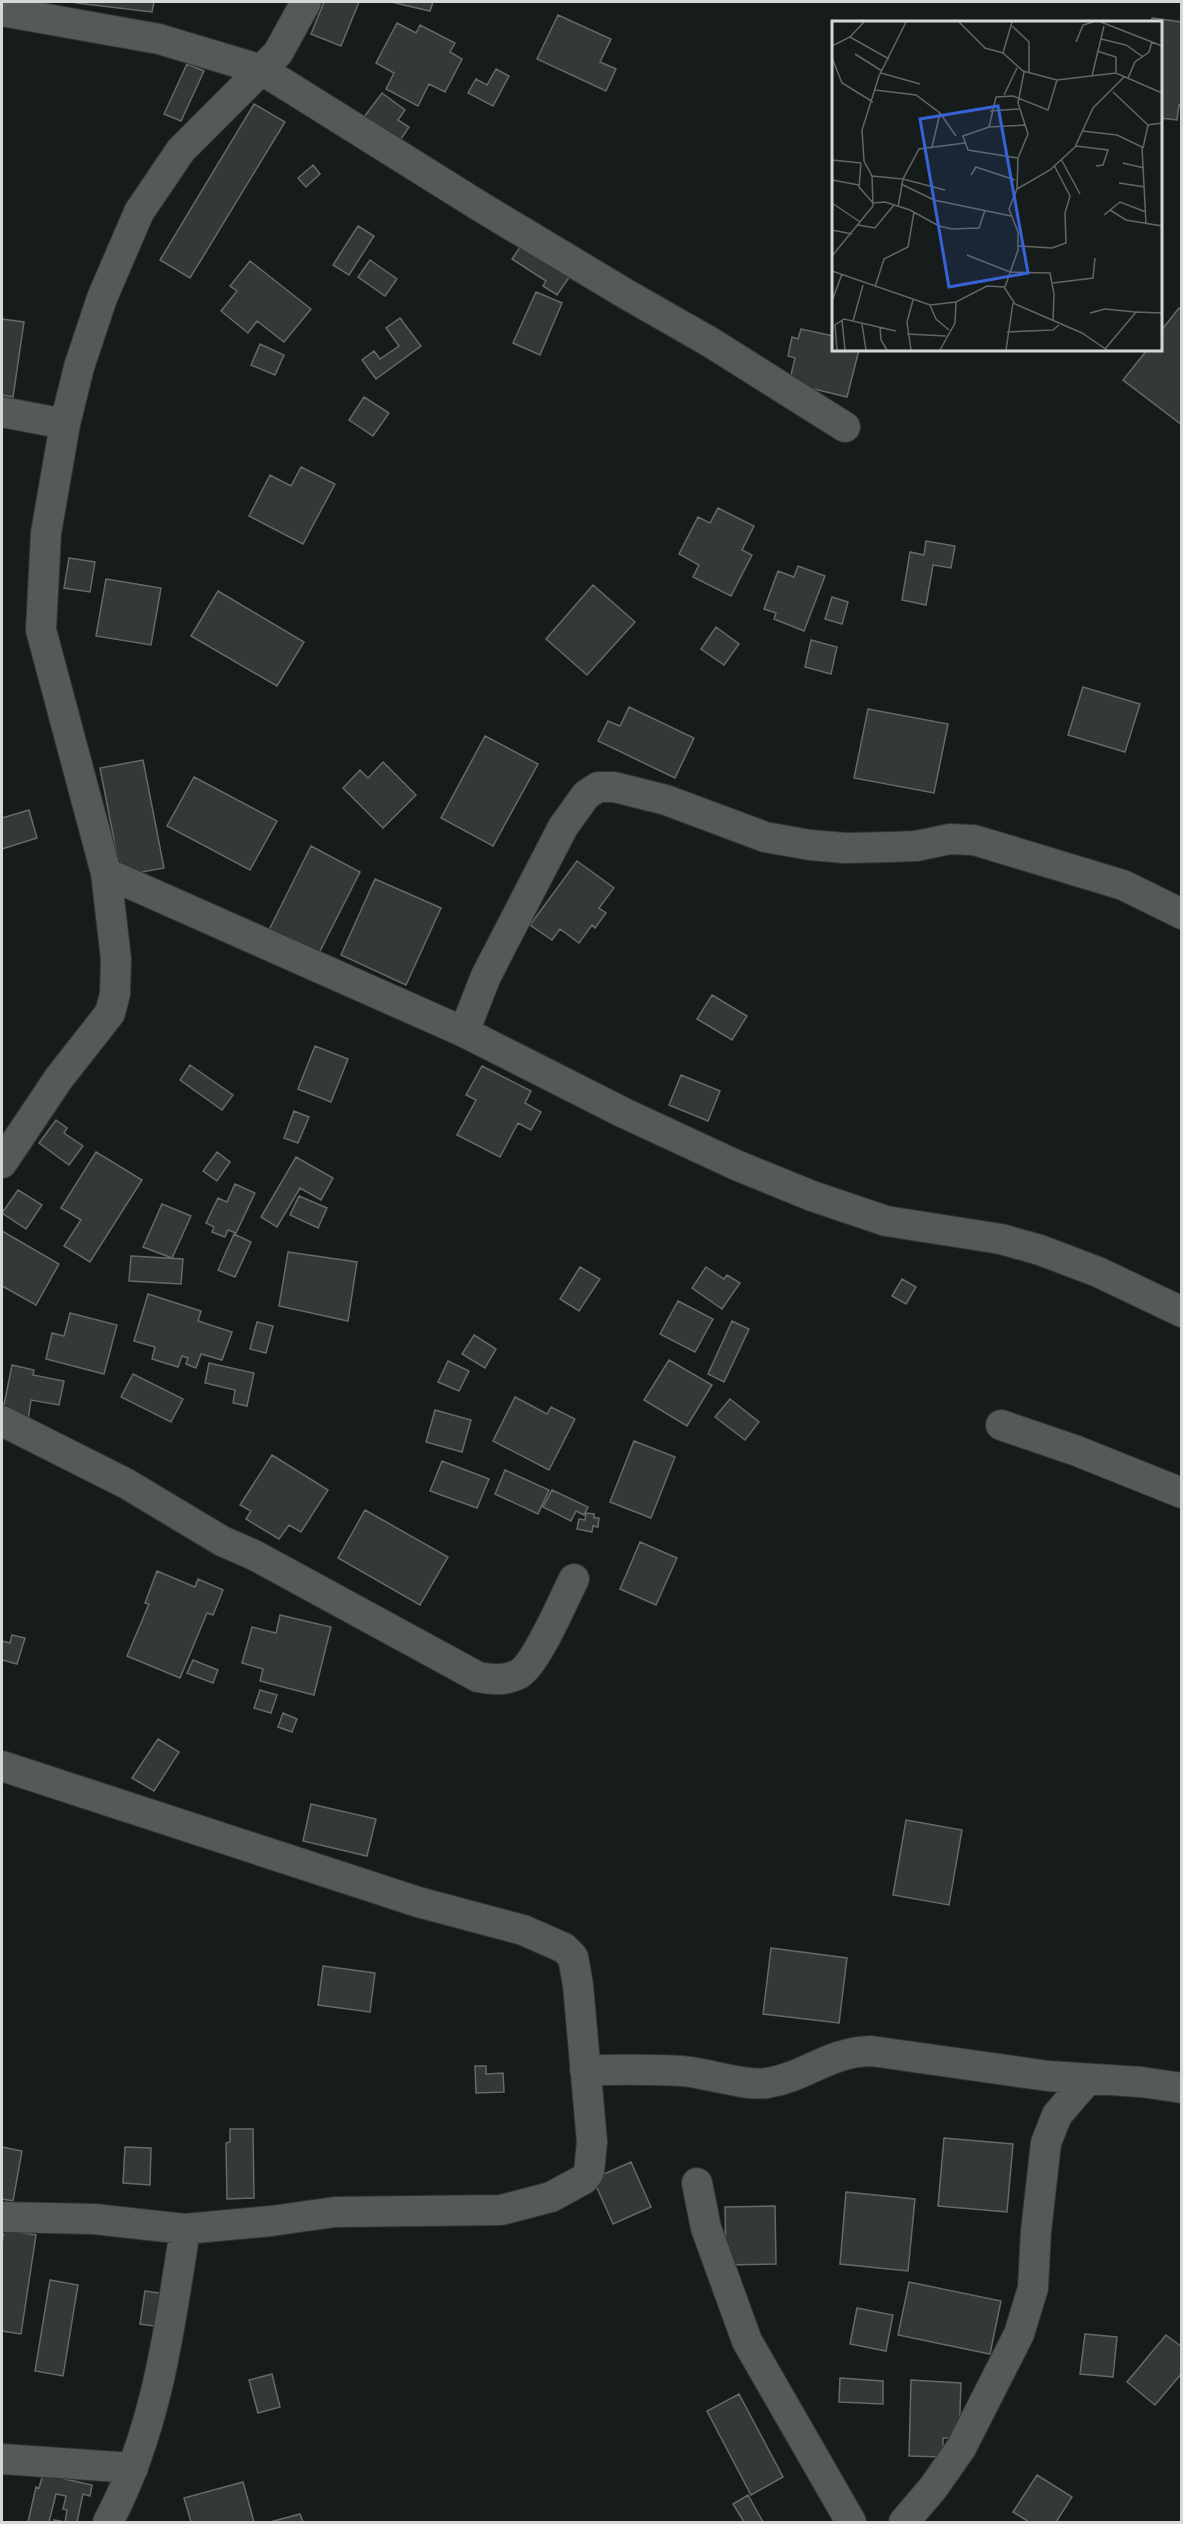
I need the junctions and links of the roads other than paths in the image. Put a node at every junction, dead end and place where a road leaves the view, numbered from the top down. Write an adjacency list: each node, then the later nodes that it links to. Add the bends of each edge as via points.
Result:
1 (306, 2): 3 (street, via 278,53)
2 (2, 11): 3 (street, via 159,39)
3 (262, 70): 5 (street, via 181,150 139,212 92,326); 6 (street)
4 (2, 412): 5 (street)
5 (65, 424): 7 (street, via 46,533 41,630)
6 (845, 427)
7 (106, 873): 9 (street); 10 (street, via 116,959 110,1013 59,1078)
8 (1182, 914): 9 (street, via 1123,885 974,840 950,839 891,847 810,845 765,837 666,800 598,786 586,795 563,827 486,976)
9 (464, 1032): 11 (street, via 624,1113 812,1196 886,1221 991,1237 1040,1250 1098,1272)
10 (2, 1162)
11 (1182, 1312)
12 (2, 1421): 15 (street, via 127,1484 222,1541 274,1565 478,1677 505,1679 526,1669)
13 (1001, 1425): 14 (street)
14 (1182, 1493)
15 (574, 1579)
16 (2, 1766): 17 (street, via 418,1902 523,1930 564,1948 573,1957 578,1985)
17 (585, 2070): 18 (street, via 682,2071 765,2083 851,2051 871,2051); 22 (street, via 592,2142 589,2172 584,2179 552,2197 501,2210 335,2212)
18 (1088, 2079): 19 (street); 27 (street, via 1057,2115 1046,2143 1033,2288 1019,2334 961,2448)
19 (1182, 2088)
20 (697, 2183): 26 (street, via 706,2228 747,2340)
21 (2, 2217): 22 (street, via 94,2219)
22 (185, 2229): 24 (street, via 168,2344)
23 (2, 2459): 24 (street)
24 (133, 2468): 25 (street)
25 (108, 2523)
26 (851, 2523)
27 (904, 2523)

